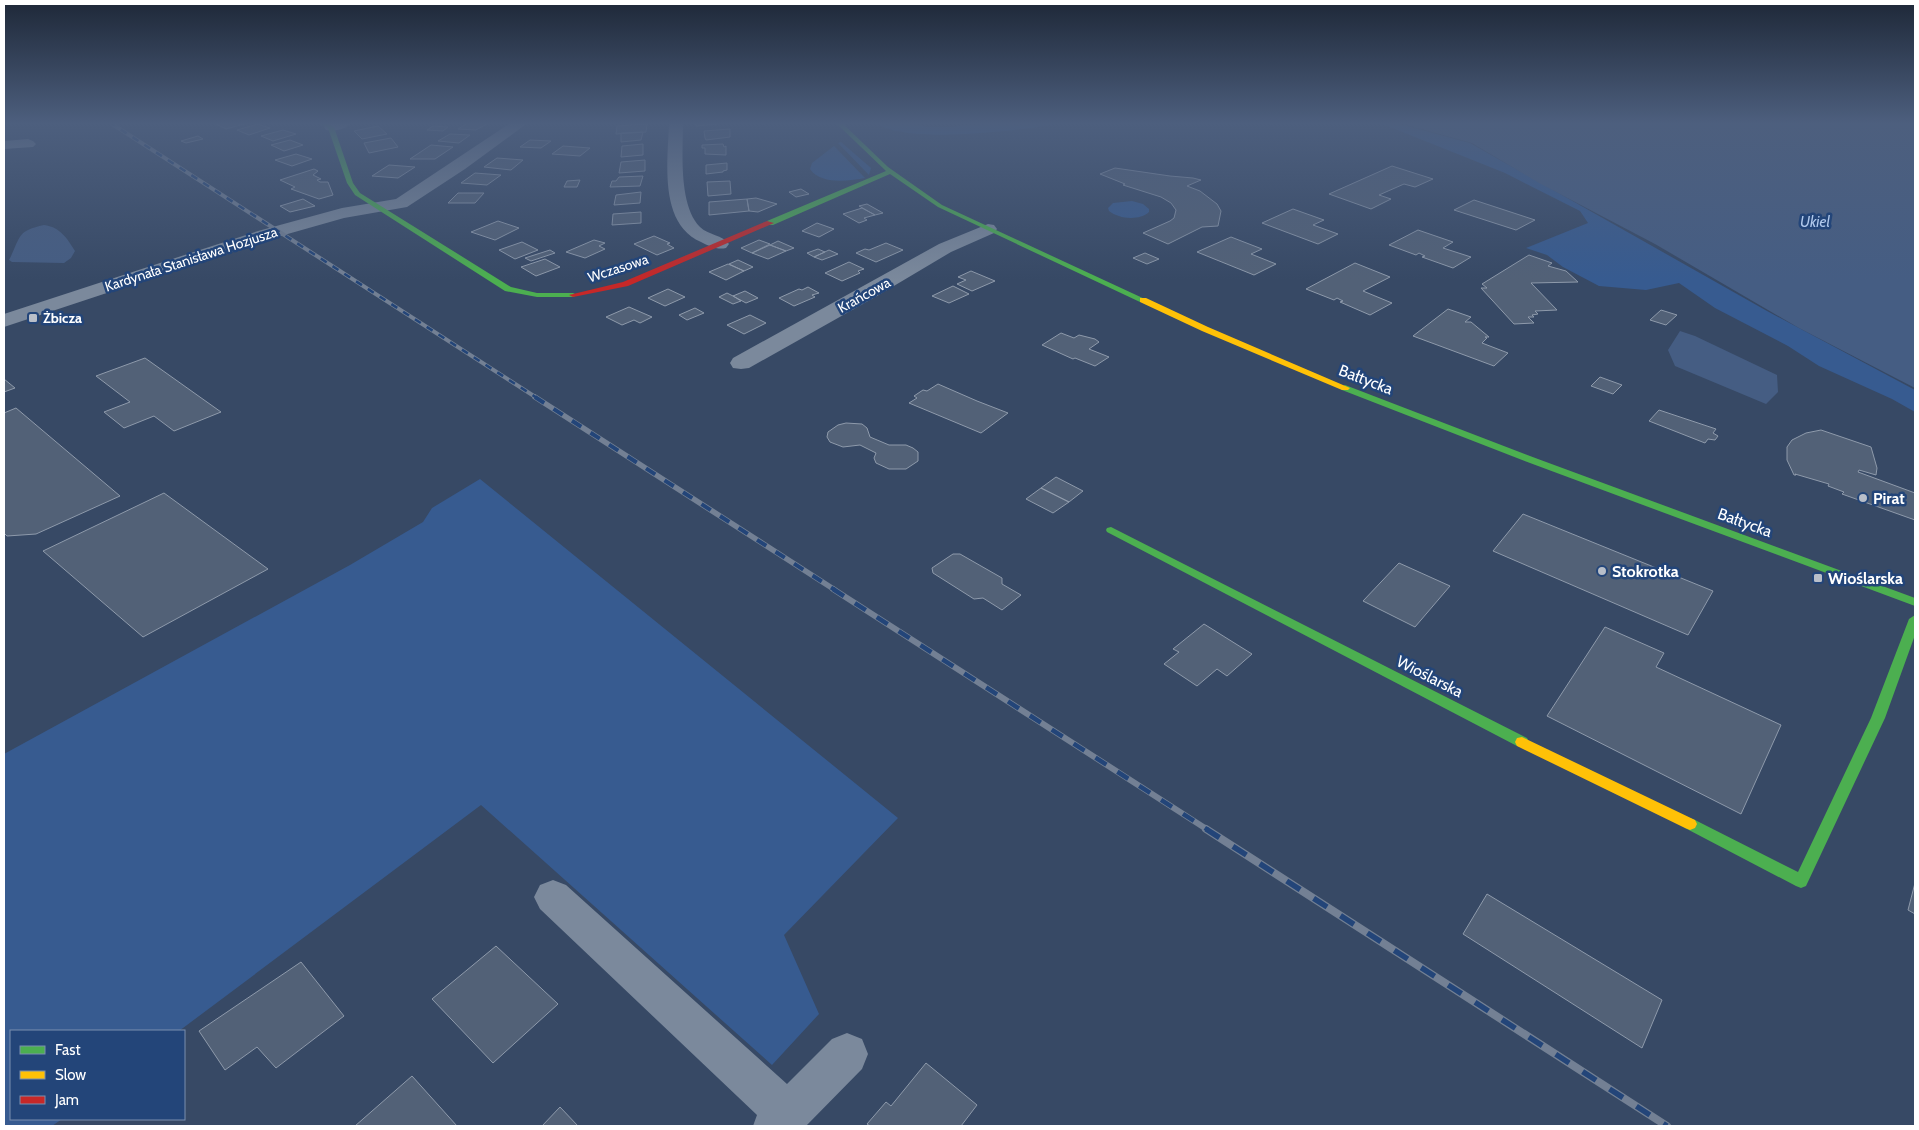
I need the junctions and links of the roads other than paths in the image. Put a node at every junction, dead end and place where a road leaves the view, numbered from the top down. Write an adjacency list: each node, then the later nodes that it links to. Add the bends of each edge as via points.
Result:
1 (349, 175): 6 (street, Wczasowa, via 354,190)
2 (445, 175): 6 (street, Kardynała Stanisława Hozjusza, via 401,203)
3 (677, 175): 8 (street, via 682,216 694,231)
4 (884, 175): 8 (street, Wczasowa)
5 (894, 175): 7 (street, Bałtycka, via 940,206)
6 (380, 208): 8 (street, Wczasowa, via 508,289 522,294 568,296 600,292); 9 (street, Kardynała Stanisława Hozjusza, via 342,213 256,238)
7 (988, 229): 10 (street, Krańcowa, via 945,248); 12 (street, Bałtycka, via 1205,329 1346,389)
8 (720, 244)
9 (4, 321)
10 (741, 363)
11 (1111, 530): 13 (street, Wioślarska, via 1579,771 1801,881 1878,718)
12 (1915, 602)
13 (1915, 619)
14 (553, 897): 16 (street)
15 (847, 1054): 16 (street)
16 (781, 1120)

